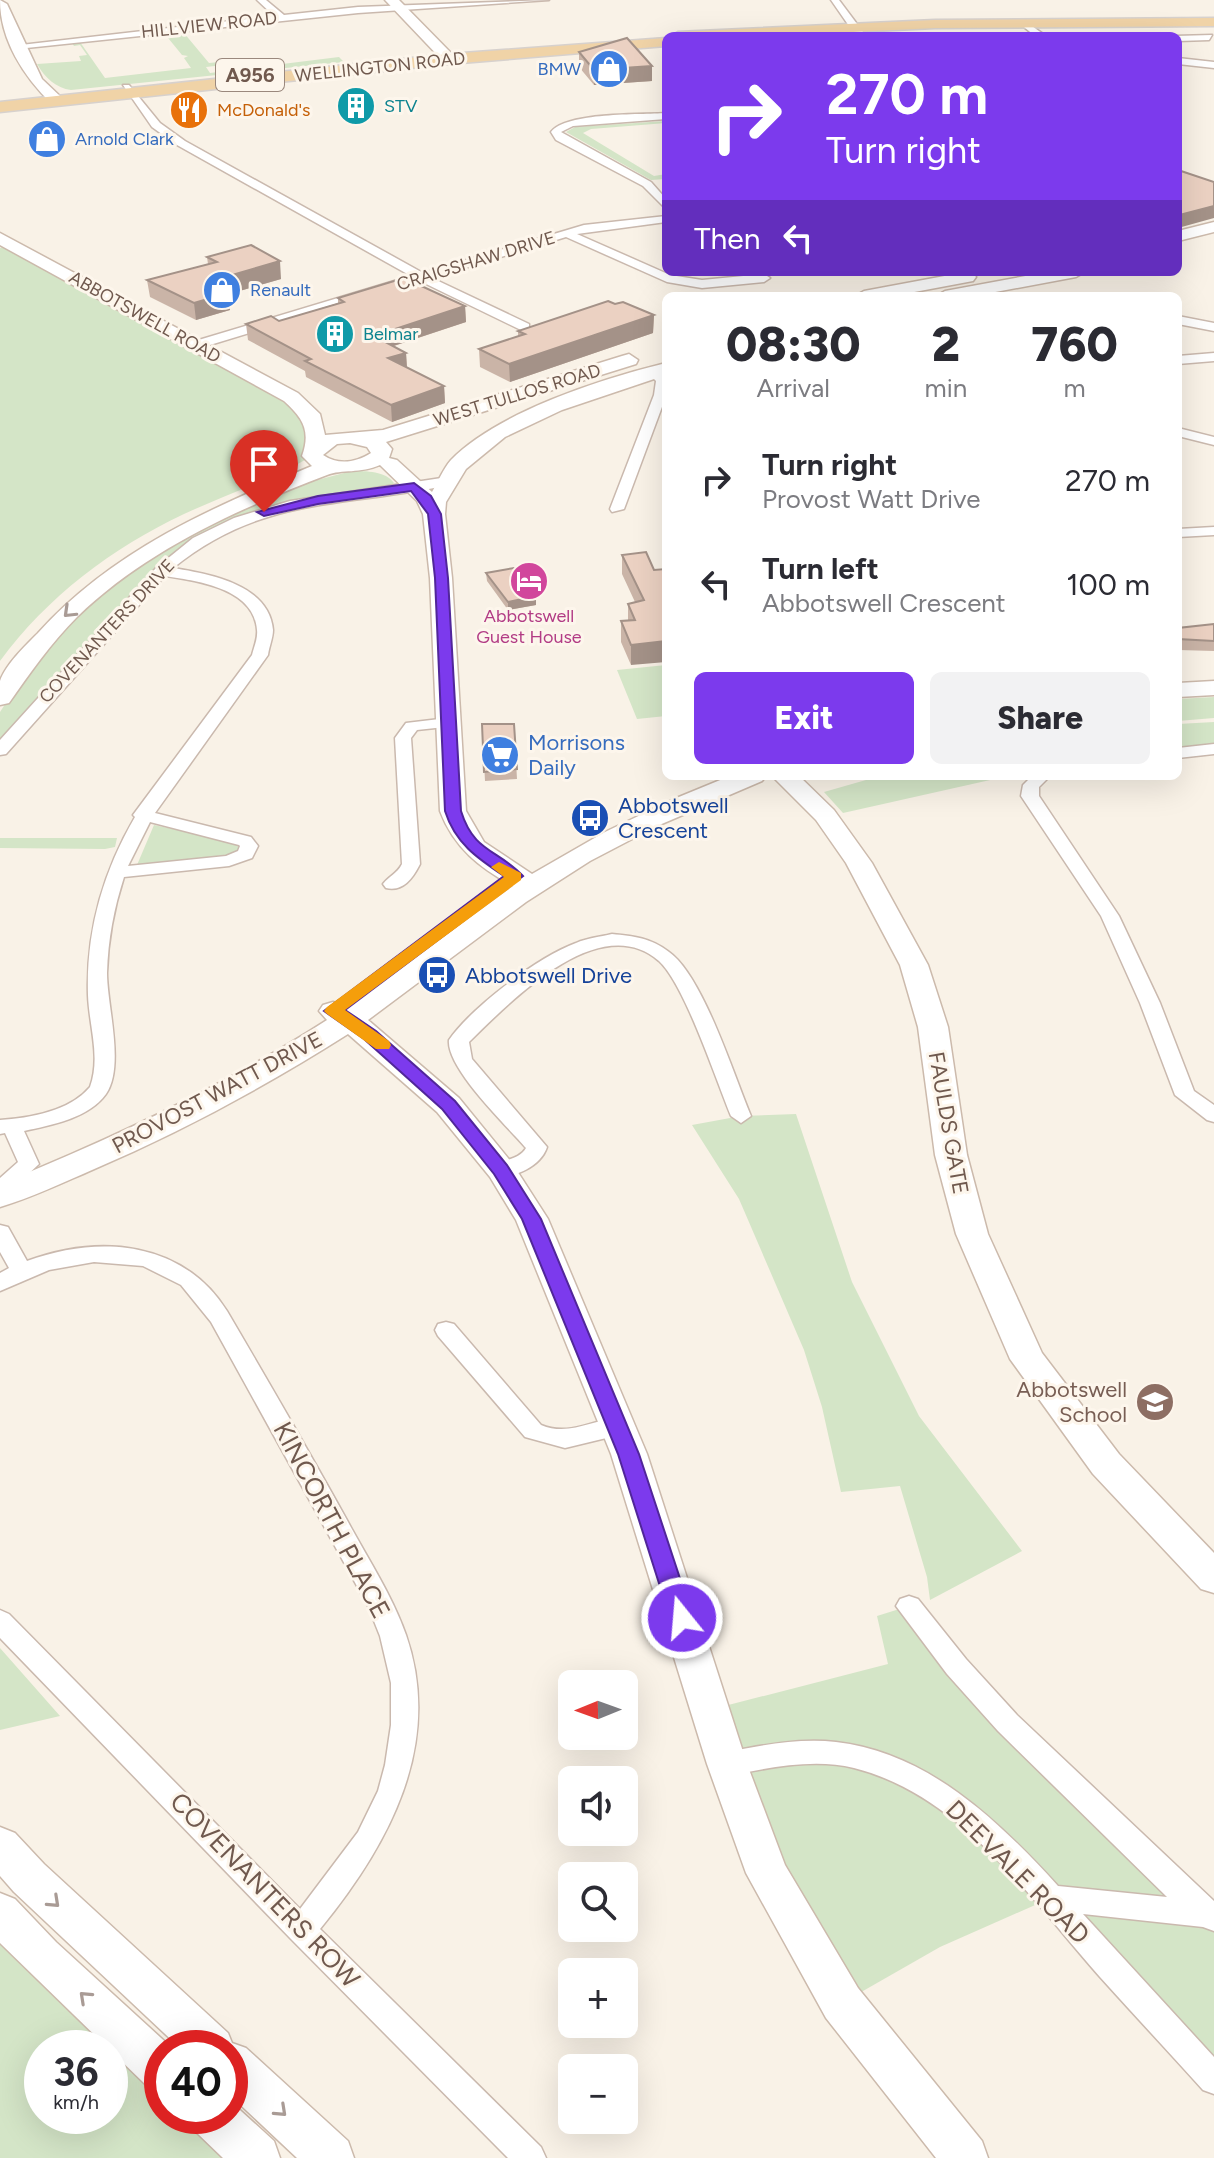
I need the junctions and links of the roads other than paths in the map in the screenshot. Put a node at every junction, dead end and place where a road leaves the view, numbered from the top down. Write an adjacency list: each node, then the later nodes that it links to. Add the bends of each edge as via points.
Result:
1 (261, 0): 6 (street)
2 (545, 0): 5 (street, HILLVIEW ROAD)
3 (835, 0): 8 (street)
4 (0, 4): 13 (street)
5 (396, 4): 6 (street, HILLVIEW ROAD); 14 (street)
6 (282, 18): 13 (street, HILLVIEW ROAD)
7 (1208, 29): 8 (main road, via 992,23); 9 (main road); 11 (street)
8 (858, 31): 9 (main road); 10 (main road)
9 (1035, 31)
10 (822, 32)
11 (1182, 37)
12 (662, 39): 14 (main road, WELLINGTON ROAD / A956)
13 (17, 46): 18 (street, via 36,81)
14 (448, 57): 17 (main road, WELLINGTON ROAD / A956)
15 (1182, 61): 16 (street)
16 (1214, 65)
17 (128, 90): 18 (main road, WELLINGTON ROAD / A956); 36 (street, via 166,134)
18 (55, 98): 19 (main road, WELLINGTON ROAD / A956)
19 (0, 104)
20 (662, 116): 21 (street, via 572,123 556,132 647,184)
21 (662, 201)
22 (662, 219): 24 (street, CRAIGSHAW DRIVE)
23 (1214, 227): 25 (street)
24 (567, 233): 31 (street); 36 (street, CRAIGSHAW DRIVE)
25 (1182, 235)
26 (1214, 236): 28 (street)
27 (0, 238): 44 (street, ABBOTSWELL ROAD)
28 (1182, 244)
29 (1214, 245): 30 (street)
30 (1182, 251)
31 (662, 276)
32 (663, 276): 37 (street, via 702,284)
33 (972, 276): 38 (street)
34 (1017, 276): 39 (street)
35 (1054, 276): 40 (street)
36 (423, 278): 42 (street); 44 (street, CRAIGSHAW DRIVE)
37 (764, 278)
38 (886, 292)
39 (931, 292)
40 (967, 292)
41 (1182, 321): 43 (street)
42 (525, 327)
43 (1214, 327)
44 (196, 345): 49 (street, ABBOTSWELL ROAD)
45 (662, 349): 52 (street, WEST TULLOS ROAD, via 397,433)
46 (1214, 357): 47 (street)
47 (1182, 360)
48 (662, 367): 52 (street, WEST TULLOS ROAD); 55 (street, via 507,428 479,445); 57 (street, via 660,395)
49 (291, 397): 52 (street, ABBOTSWELL ROAD); 53 (street, via 310,414)
50 (1182, 433): 51 (street)
51 (1214, 441)
52 (372, 447): 53 (street); 54 (street, via 377,459); 56 (street)
53 (320, 456): 54 (street); 62 (street, via 185,514 106,560 46,608); 67 (street, one-way to 67, via 150,548 106,578 33,650)
54 (358, 466): 56 (street, via 384,471)
55 (448, 481): 56 (street, COVENANTERS DRIVE); 58 (street)
56 (414, 487): 58 (street); 61 (street, COVENANTERS DRIVE, via 264,512 198,541)
57 (617, 509)
58 (434, 514): 68 (street)
59 (1214, 531): 60 (street)
60 (1182, 533)
61 (161, 571): 70 (street, COVENANTERS DRIVE); 76 (street, via 242,594 256,608 265,631 260,655)
62 (0, 661)
63 (1214, 677): 64 (street)
64 (1182, 679)
65 (1214, 688): 66 (street)
66 (1182, 690)
67 (0, 698)
68 (448, 723): 78 (street, via 458,825 481,855); 79 (street, via 417,724 405,731 411,864)
69 (1214, 749): 71 (street)
70 (0, 750)
71 (1182, 753)
72 (697, 780): 78 (street, PROVOST WATT DRIVE, via 608,821)
73 (744, 780): 78 (street, PROVOST WATT DRIVE)
74 (789, 780): 92 (street, FAULDS GATE, via 825,815 859,863 914,965 933,1027 951,1155 972,1234 1027,1359 1106,1464)
75 (1037, 780): 81 (street, via 1030,796 1110,916 1185,1095)
76 (142, 815): 77 (street); 77 (street, via 249,846 246,854 229,861)
77 (117, 872): 83 (street, via 99,948 104,1061 100,1088 69,1111)
78 (524, 881): 80 (street, PROVOST WATT DRIVE)
79 (392, 884)
80 (340, 1016): 84 (street, PROVOST WATT DRIVE, via 164,1104); 85 (street, via 431,1087); 87 (street, PROVOST WATT DRIVE, via 172,1121)
81 (1214, 1115)
82 (741, 1116): 85 (street, via 667,959 638,944 602,940 568,951 459,1040 463,1061 537,1147 529,1160)
83 (6, 1127): 84 (street)
84 (14, 1170): 86 (street)
85 (501, 1170): 91 (street, via 532,1219)
86 (0, 1189)
87 (0, 1196)
88 (0, 1232): 89 (street)
89 (10, 1276): 100 (street, KINCORTH PLACE, via 60,1259 113,1255 160,1263 191,1280 255,1379 382,1606 403,1675 403,1738 395,1778 371,1840)
90 (446, 1330): 91 (street, via 533,1431 567,1440)
91 (619, 1427): 95 (street)
92 (1214, 1578)
93 (909, 1606): 99 (street, via 990,1707)
94 (0, 1621): 100 (street, COVENANTERS ROW)
95 (727, 1764): 97 (street, DEEVALE ROAD, via 818,1753 853,1756 888,1768 931,1788 969,1816); 109 (street, via 767,1873 812,1954 842,2003)
96 (0, 1846): 101 (street, one-way to 101)
97 (1051, 1898): 99 (street); 103 (street, DEEVALE ROAD)
98 (0, 1913): 102 (street, one-way to 98)
99 (1211, 1916)
100 (301, 1930): 108 (street, COVENANTERS ROW)
101 (193, 2030)
102 (144, 2052)
103 (1214, 2079)
104 (248, 2081): 107 (street, one-way to 107)
105 (231, 2134): 106 (street)
106 (257, 2158)
107 (331, 2158)
108 (530, 2158)
109 (965, 2158)

